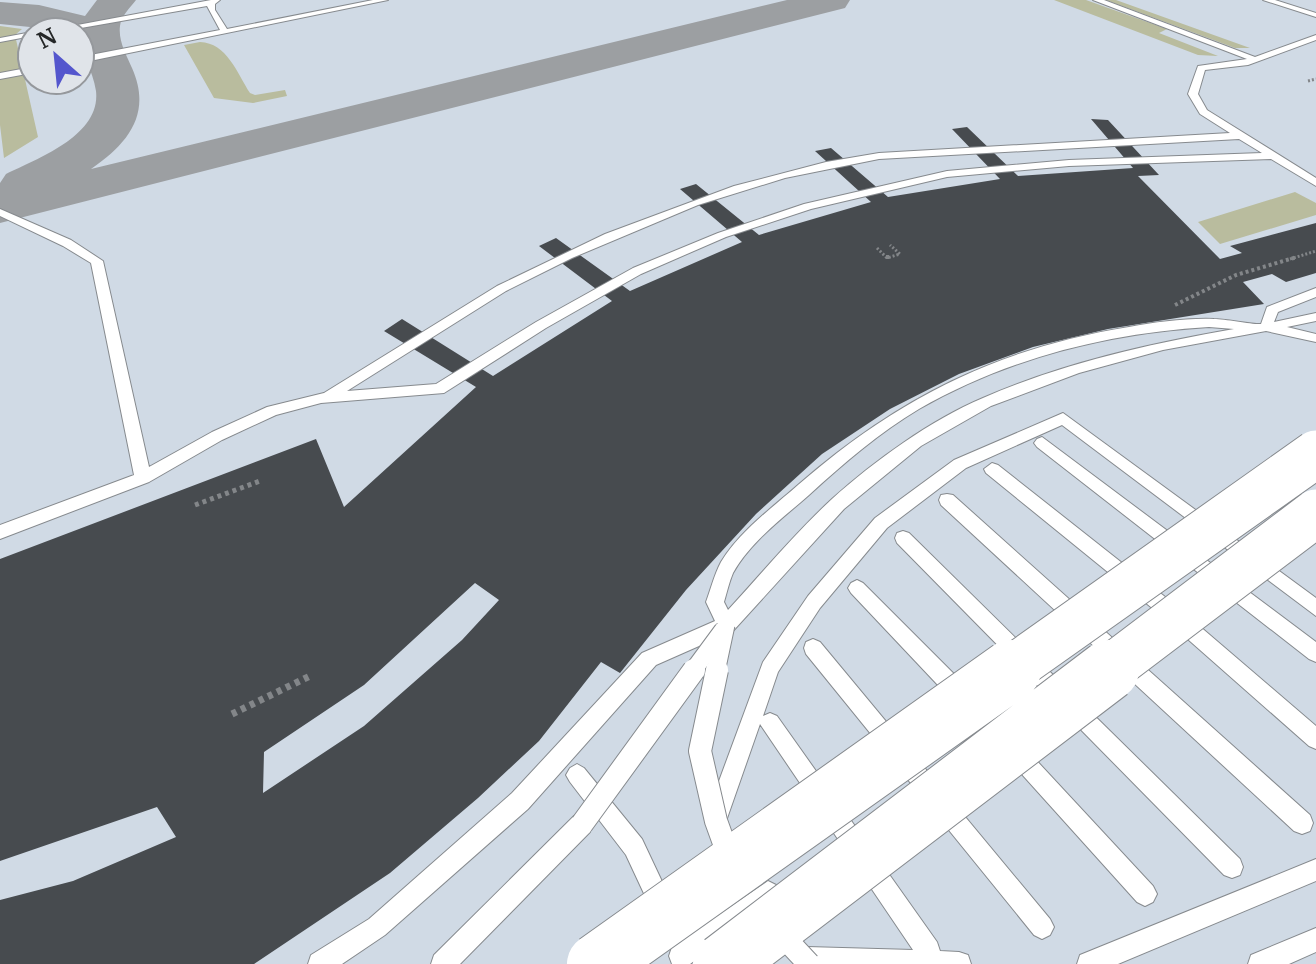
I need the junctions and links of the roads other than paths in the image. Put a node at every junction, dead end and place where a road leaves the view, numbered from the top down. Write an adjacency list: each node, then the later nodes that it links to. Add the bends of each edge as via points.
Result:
1 (384, 0): 7 (lane)
2 (1097, 0): 10 (lane)
3 (1267, 0): 5 (lane)
4 (214, 2): 6 (lane); 7 (lane, via 211,10)
5 (1316, 15)
6 (96, 23)
7 (225, 32): 9 (lane)
8 (1316, 37): 10 (lane)
9 (96, 57)
10 (1256, 60): 11 (lane, via 1201,68 1196,78 1193,94 1203,112)
11 (1239, 136): 12 (lane); 19 (lane, via 872,157 728,192 525,276 379,368)
12 (1273, 156): 13 (lane); 19 (lane, via 1069,163 947,174 808,206 637,271 439,389)
13 (1316, 183)
14 (0, 212): 23 (lane, via 97,261)
15 (1316, 294): 17 (lane, via 1272,310)
16 (1316, 317): 17 (lane)
17 (1266, 327): 18 (lane); 37 (lane, via 1075,369 986,402 916,442 838,504); 37 (lane, via 1211,321 1147,327 1028,358 930,396 833,464 769,521 727,568 715,602)
18 (1316, 338)
19 (321, 398): 23 (lane, via 272,411)
20 (1042, 443): 29 (lane)
21 (1316, 454): 64 (main road, bridge)
22 (992, 469): 32 (lane)
23 (143, 478): 27 (lane)
24 (947, 500): 36 (lane)
25 (1316, 513): 60 (main road, bridge)
26 (1203, 523): 29 (lane); 30 (lane); 50 (lane, via 1063,418 960,464 881,523 814,602 770,668)
27 (0, 532)
28 (903, 538): 40 (lane)
29 (1174, 543): 31 (lane); 32 (lane)
30 (1239, 551): 31 (lane); 35 (lane)
31 (1212, 571): 34 (lane); 41 (lane)
32 (1126, 576): 34 (lane); 36 (lane)
33 (857, 588): 43 (lane)
34 (1163, 606): 38 (lane); 46 (lane)
35 (1316, 608)
36 (1071, 614): 38 (lane); 40 (lane)
37 (726, 625): 50 (lane, bridge, via 700,751); 62 (lane, via 649,659 520,801 377,927); 63 (lane, bridge, via 582,824)
38 (1108, 646): 42 (lane); 51 (lane)
39 (813, 648): 47 (lane)
40 (1018, 650): 42 (lane); 43 (lane)
41 (1316, 653)
42 (1053, 685): 44 (lane); 52 (lane)
43 (958, 691): 47 (lane); 55 (lane)
44 (1029, 703)
45 (770, 723): 49 (lane)
46 (1316, 739)
47 (887, 740): 49 (lane); 57 (lane)
48 (577, 775): 56 (lane, via 634,847)
49 (816, 789): 56 (lane); 59 (lane)
50 (716, 821): 61 (lane, bridge, via 745,900)
51 (1302, 823)
52 (1232, 867)
53 (1316, 870): 66 (lane)
54 (784, 881): 60 (lane)
55 (1145, 894)
56 (658, 898): 60 (lane)
57 (1042, 927)
58 (1316, 940): 67 (lane)
59 (928, 951)
60 (697, 961)
61 (808, 962): 65 (lane)
62 (320, 964)
63 (443, 964)
64 (597, 964)
65 (959, 964)
66 (1089, 964)
67 (1260, 964)

